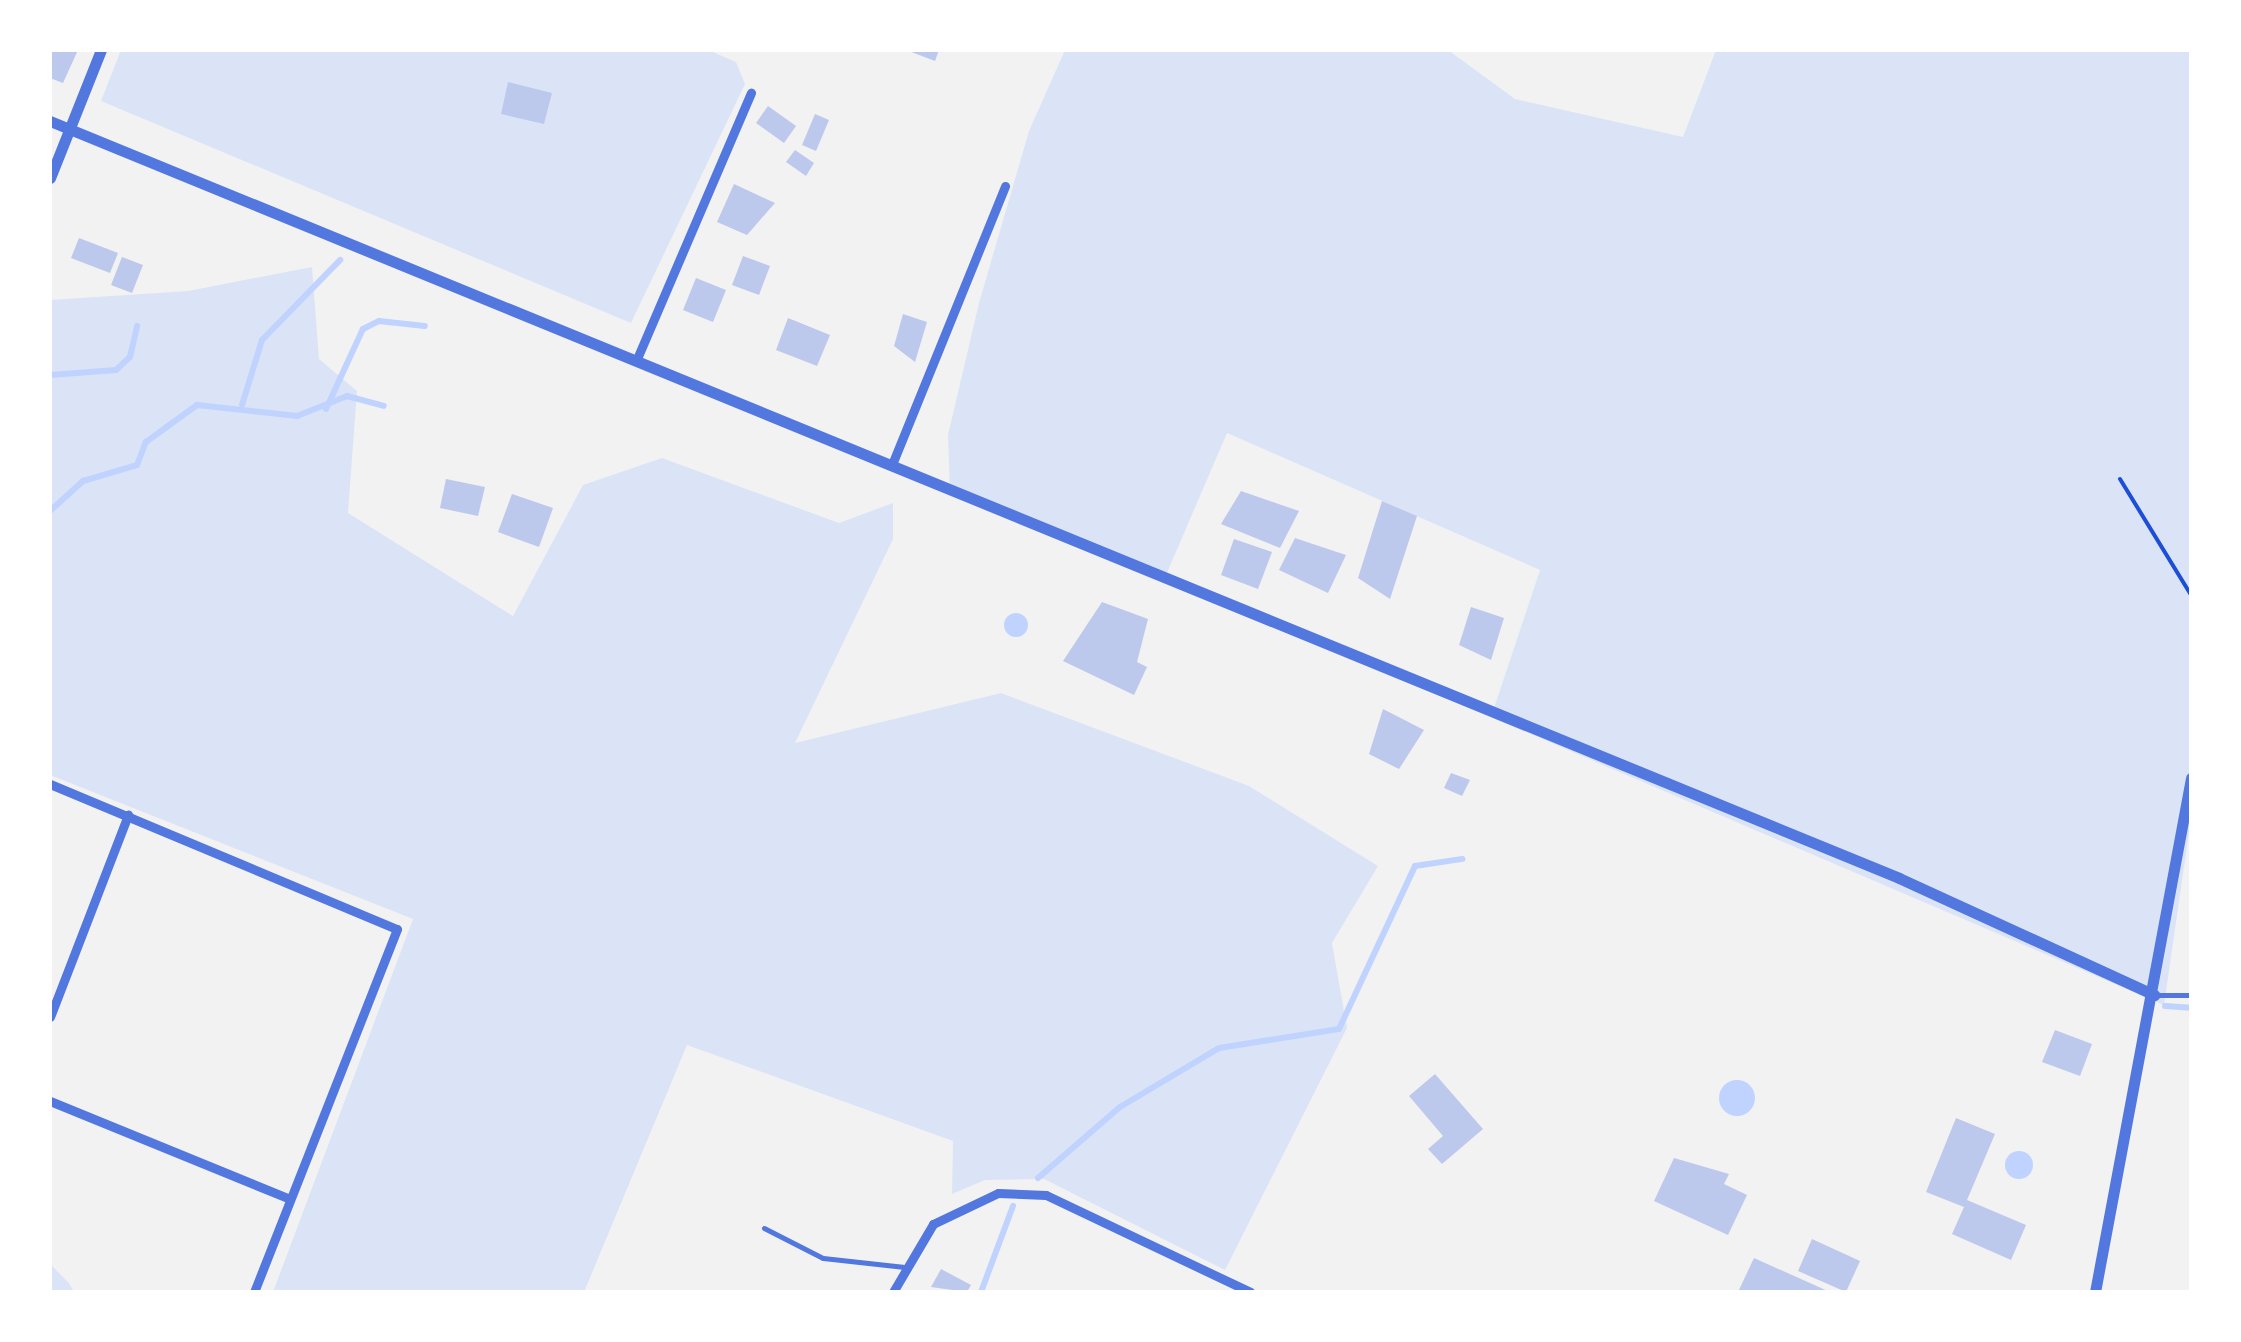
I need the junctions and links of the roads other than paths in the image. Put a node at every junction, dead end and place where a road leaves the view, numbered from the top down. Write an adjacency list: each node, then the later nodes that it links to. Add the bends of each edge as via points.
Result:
1 (102, 50): 4 (street)
2 (751, 93): 7 (street)
3 (50, 121): 4 (street)
4 (70, 129): 5 (street); 7 (street)
5 (50, 178)
6 (1005, 186): 8 (street)
7 (636, 361): 8 (street)
8 (893, 462): 13 (street, via 1899,878)
9 (2191, 778): 13 (street)
10 (50, 784): 11 (street)
11 (128, 815): 14 (street); 16 (street, via 397,929)
12 (2191, 994): 13 (lane)
13 (2154, 995): 22 (street)
14 (50, 1017)
15 (50, 1101): 16 (street)
16 (290, 1199): 19 (street)
17 (764, 1228): 18 (lane, via 823,1258)
18 (905, 1267): 20 (street); 21 (street, via 934,1224 998,1193 1046,1195)
19 (254, 1292)
20 (893, 1292)
21 (1250, 1292)
22 (2095, 1292)

